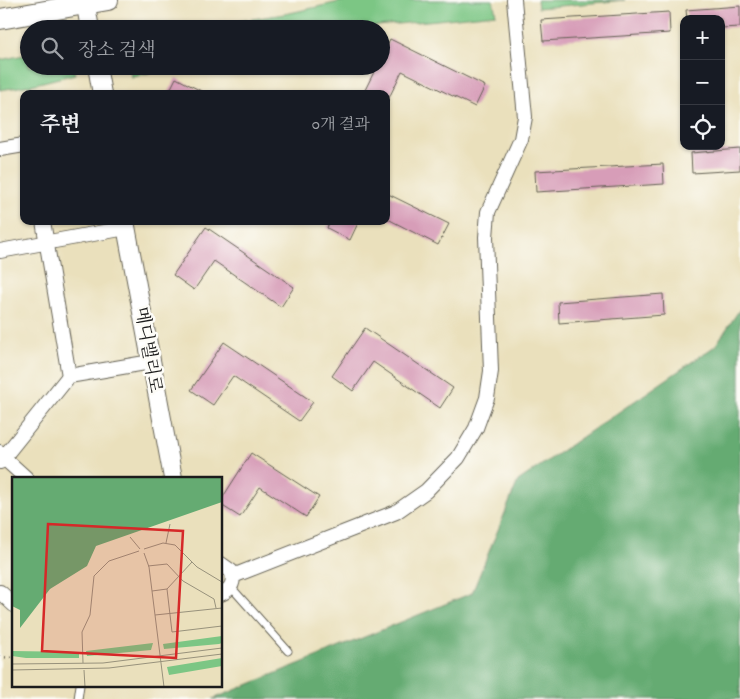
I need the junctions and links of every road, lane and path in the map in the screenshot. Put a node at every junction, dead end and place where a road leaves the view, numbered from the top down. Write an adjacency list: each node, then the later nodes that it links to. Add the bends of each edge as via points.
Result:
1 (108, 0): 3 (main road)
2 (514, 0): 20 (street, via 525,117 521,139 488,212 491,370 487,398 476,428 458,458 426,490 396,512)
3 (85, 2): 4 (main road); 5 (street)
4 (0, 19)
5 (88, 20)
6 (99, 75): 7 (street)
7 (101, 90)
8 (20, 145): 9 (street)
9 (0, 149)
10 (44, 225): 12 (street)
11 (126, 225): 12 (street); 14 (street, 메디밸리로)
12 (47, 243): 13 (street); 15 (street)
13 (0, 250)
14 (151, 362): 15 (street); 18 (street, 메디밸리로)
15 (68, 376): 16 (street)
16 (1, 457): 17 (street)
17 (25, 477)
18 (173, 477)
19 (222, 564): 20 (street, via 228,567)
20 (228, 585): 23 (lane)
21 (0, 592): 22 (street)
22 (12, 603)
23 (288, 651)
24 (80, 686): 25 (lane)
25 (78, 699)

